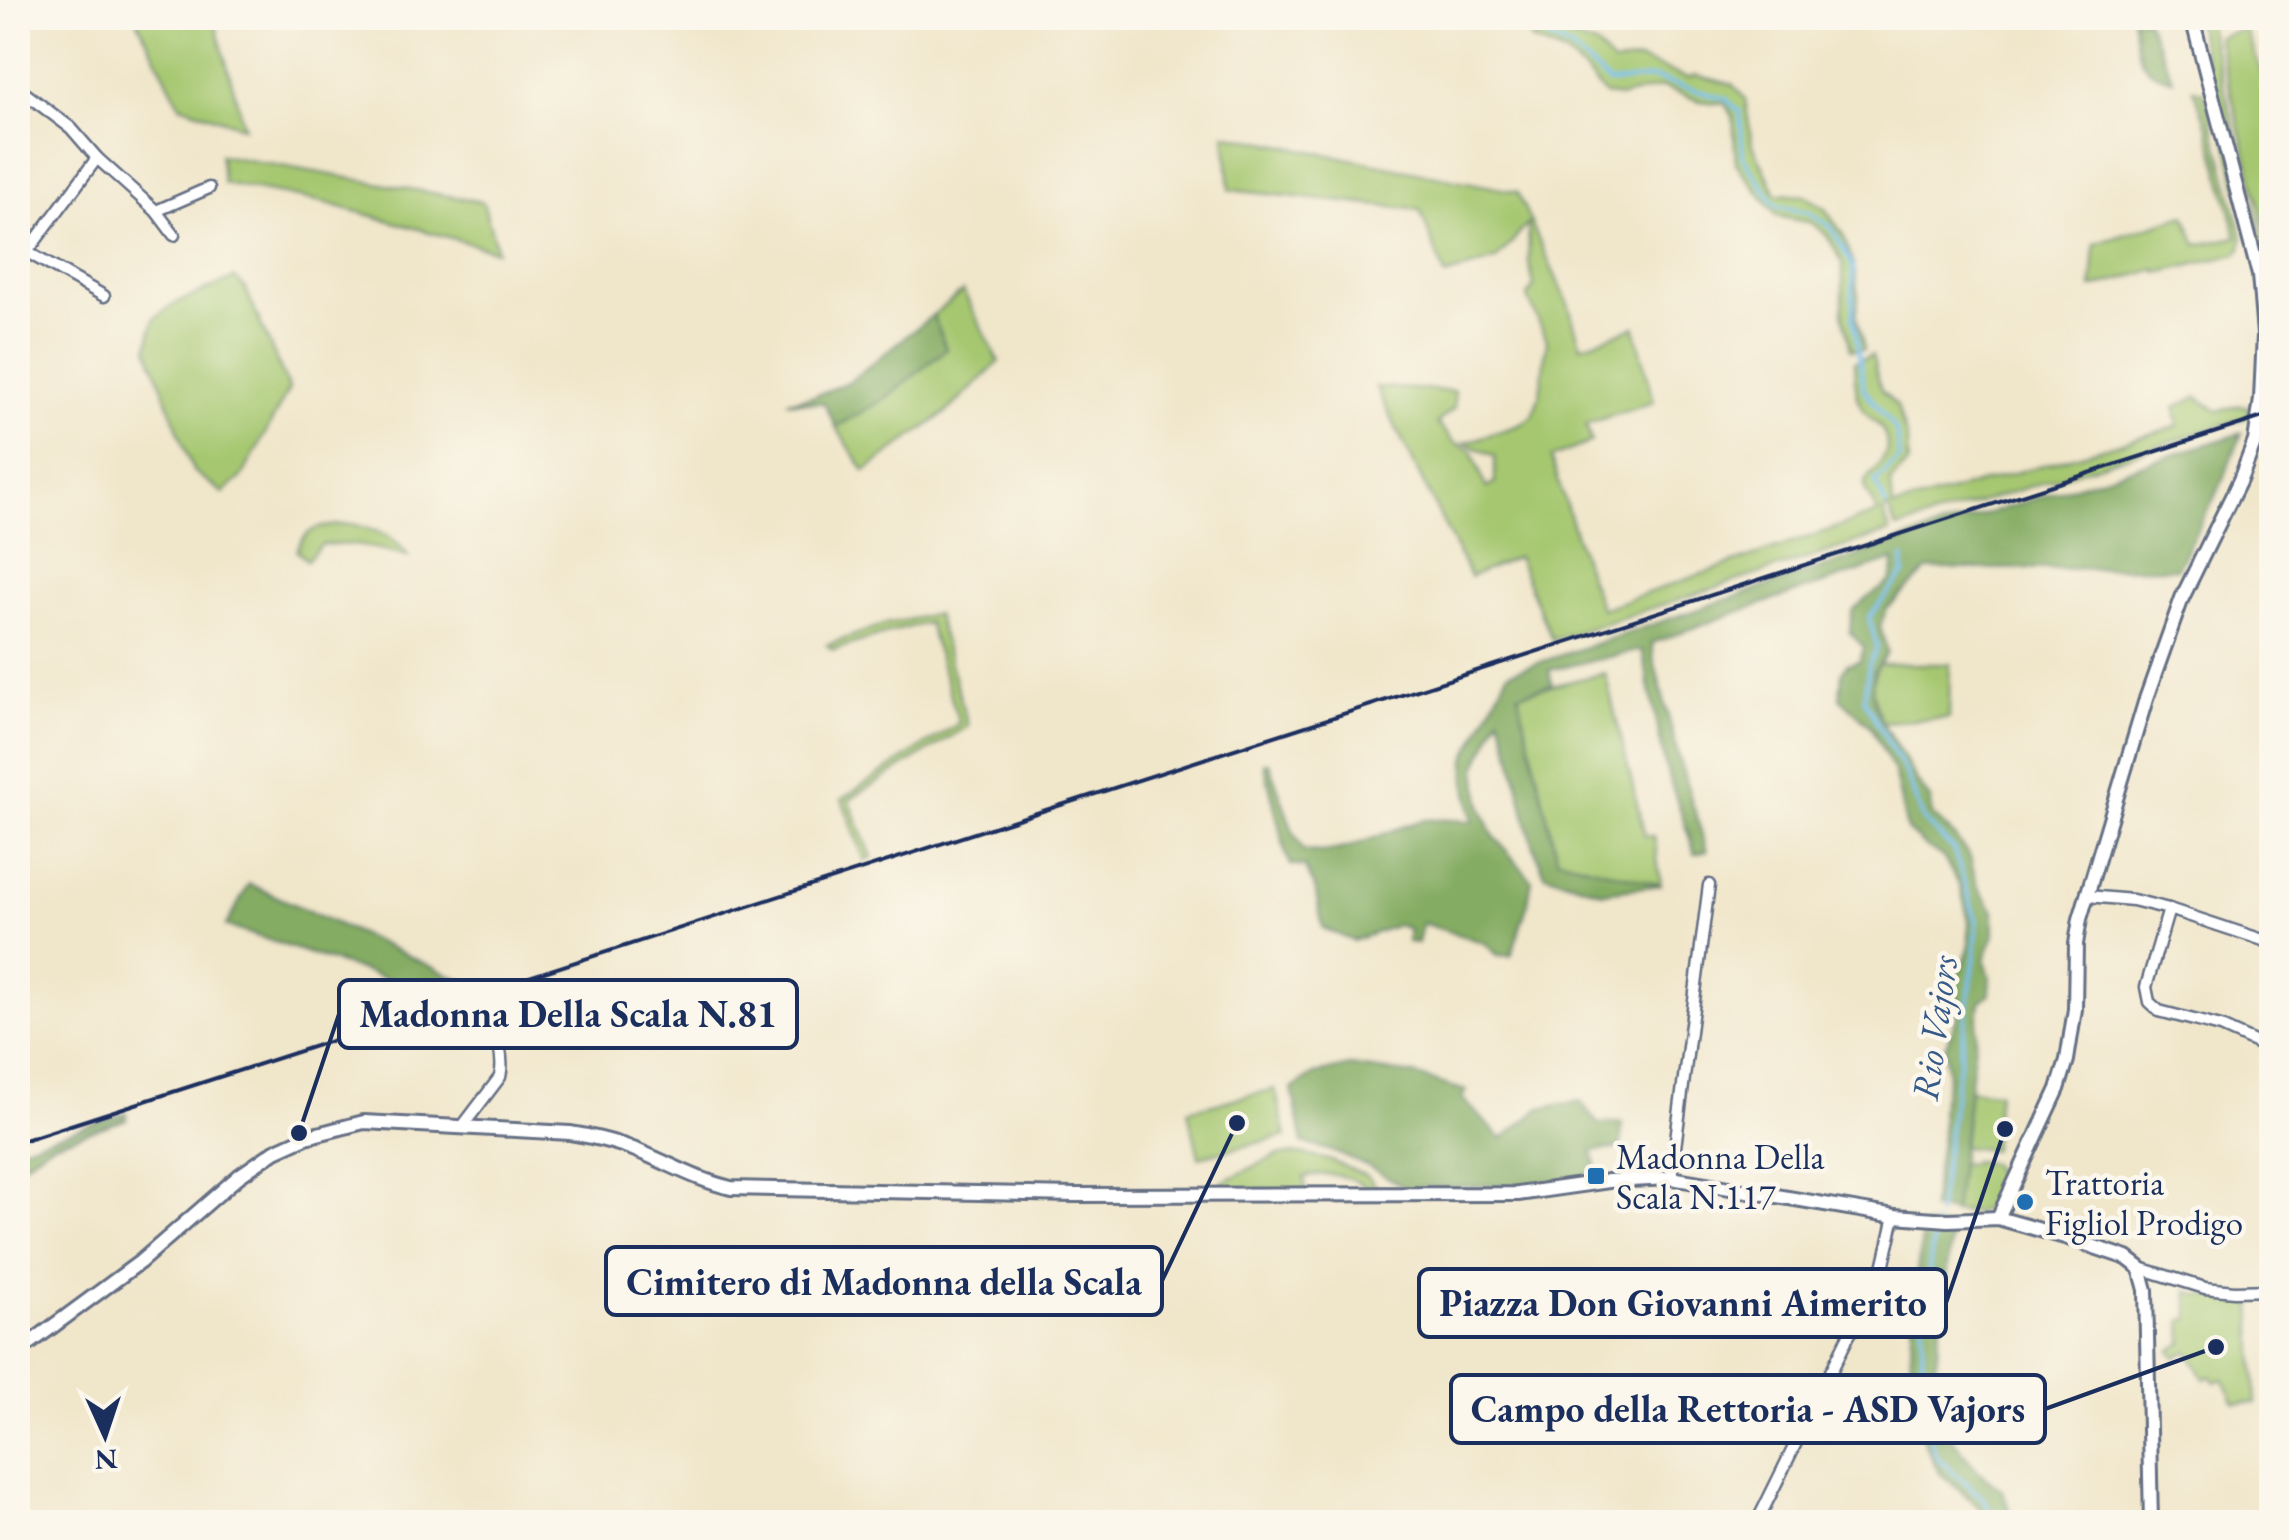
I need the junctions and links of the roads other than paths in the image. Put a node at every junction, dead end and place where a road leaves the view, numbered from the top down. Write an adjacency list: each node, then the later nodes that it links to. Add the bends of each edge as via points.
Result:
1 (2192, 18): 9 (street, via 2260,274 2262,388 2255,441 2182,598)
2 (18, 88): 3 (street, via 71,128)
3 (97, 158): 5 (street); 7 (street, via 27,252)
4 (209, 188): 5 (street)
5 (156, 211): 6 (street)
6 (174, 235)
7 (104, 296)
8 (1709, 885): 15 (street)
9 (2087, 896): 10 (street); 17 (street, via 2076,944 2068,1060)
10 (2168, 909): 11 (street); 13 (street, via 2146,987 2149,1002)
11 (2272, 943)
12 (484, 1002): 14 (street, via 502,1068)
13 (2272, 1050)
14 (462, 1127): 15 (street, via 596,1137 731,1188 1439,1195); 20 (street, via 364,1122 276,1151)
15 (1671, 1178): 16 (street)
16 (1896, 1216): 17 (street); 21 (street, via 1871,1304 1849,1335)
17 (1998, 1218): 18 (street, via 2127,1258)
18 (2140, 1268): 19 (street, via 2205,1288); 22 (street, via 2146,1290)
19 (2272, 1290)
20 (18, 1352)
21 (1757, 1522)
22 (2151, 1522)

